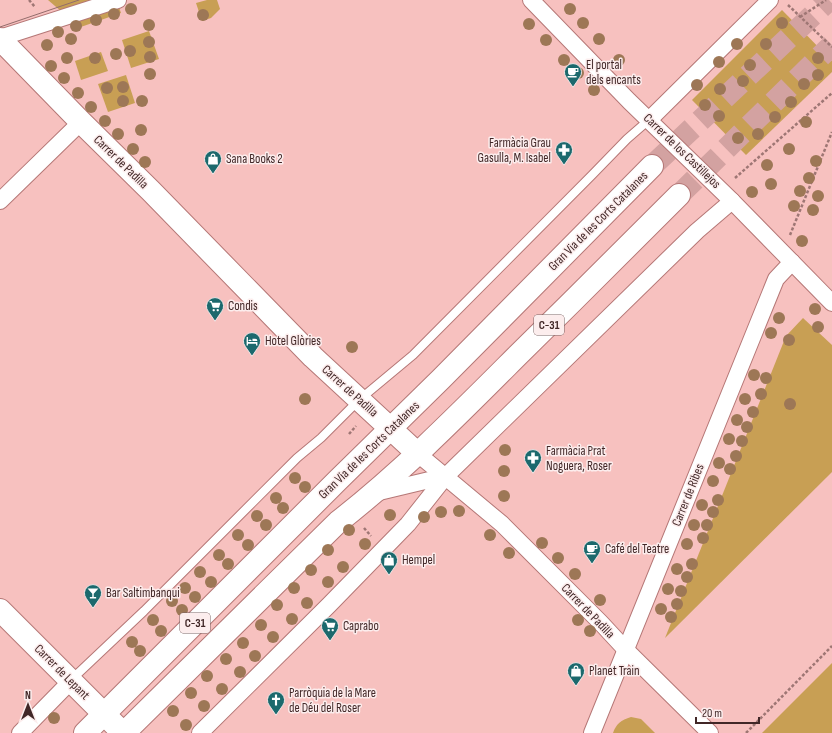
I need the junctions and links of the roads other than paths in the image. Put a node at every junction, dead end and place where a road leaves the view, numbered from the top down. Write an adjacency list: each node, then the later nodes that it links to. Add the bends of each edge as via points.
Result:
1 (118, 0): 4 (street)
2 (531, 0): 5 (street, Carrer de los Castillejos)
3 (777, 1): 5 (street)
4 (0, 39): 6 (main road, Carrer de Padilla)
5 (650, 120): 10 (street, Carrer de los Castillejos); 13 (lane, via 627,139 412,355)
6 (81, 122): 9 (street); 13 (main road, Carrer de Padilla, via 151,190 313,357)
7 (652, 166): 14 (main road, Gran Via de les Corts Catalanes / C-31)
8 (679, 195): 15 (main road, C-31)
9 (0, 201)
10 (732, 201): 11 (street, Carrer de los Castillejos); 16 (street, via 697,231)
11 (792, 262): 12 (street, Carrer de los Castillejos); 19 (street, Carrer de Ribes, via 776,279)
12 (832, 302)
13 (359, 400): 14 (main road, Carrer de Padilla); 20 (lane)
14 (391, 428): 15 (main road, Carrer de Padilla); 21 (main road, Gran Via de les Corts Catalanes / C-31)
15 (418, 454): 16 (street, Carrer de Padilla); 17 (main road, C-31)
16 (446, 476): 17 (street); 19 (street, Carrer de Padilla, via 502,524); 25 (street, via 408,524)
17 (373, 493): 24 (main road, C-31, via 338,522)
18 (0, 610): 20 (main road, Carrer de Lepant)
19 (626, 650): 26 (street, Carrer de Ribes); 27 (street, Carrer de Padilla)
20 (71, 681): 21 (main road, Carrer de Lepant); 22 (street)
21 (104, 714): 23 (main road, Gran Via de les Corts Catalanes / C-31); 24 (main road, Carrer de Lepant)
22 (20, 733)
23 (85, 733)
24 (124, 733)
25 (200, 733)
26 (592, 733)
27 (710, 733)

